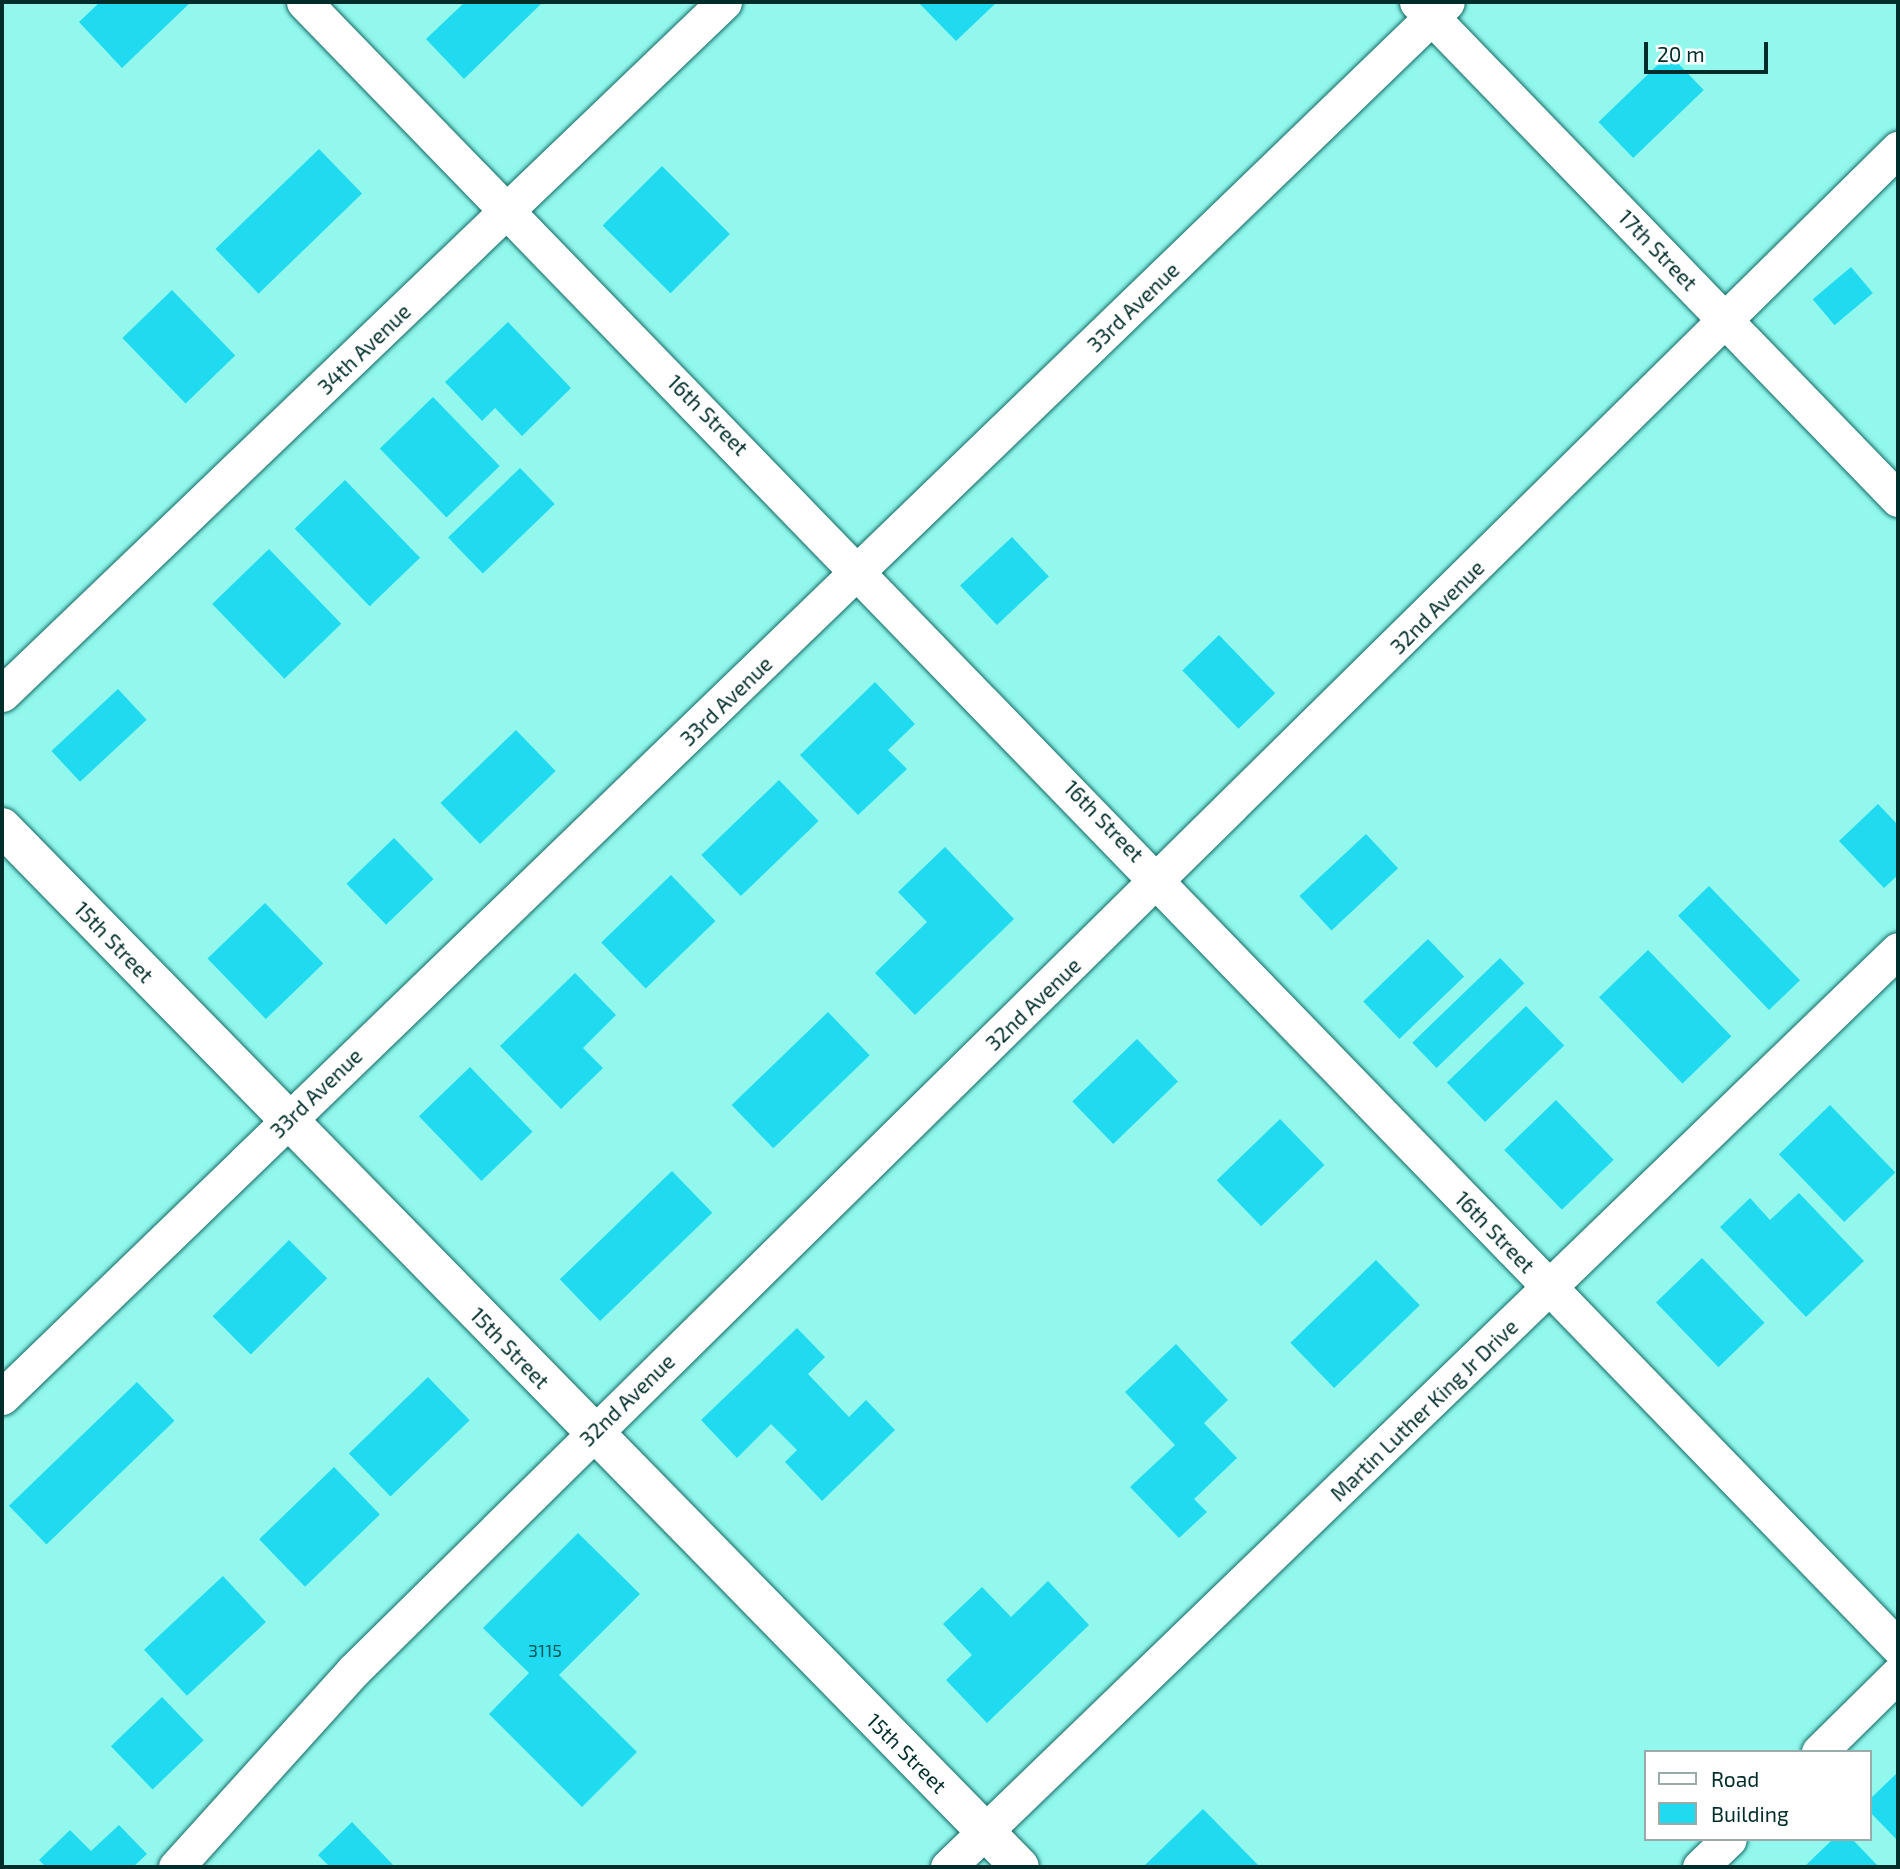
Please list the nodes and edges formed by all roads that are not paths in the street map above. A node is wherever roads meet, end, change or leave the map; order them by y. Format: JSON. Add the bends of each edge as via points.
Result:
{"nodes":[{"id":1,"x":304,"y":2,"type":"edge"},
{"id":2,"x":724,"y":2,"type":"edge"},
{"id":3,"x":1432,"y":7,"type":"edge"},
{"id":4,"x":1898,"y":149,"type":"edge"},
{"id":5,"x":508,"y":213,"type":"junction"},
{"id":6,"x":1728,"y":322,"type":"junction"},
{"id":7,"x":1898,"y":499,"type":"edge"},
{"id":8,"x":862,"y":570,"type":"junction"},
{"id":9,"x":2,"y":694,"type":"edge"},
{"id":10,"x":2,"y":827,"type":"edge"},
{"id":11,"x":1161,"y":879,"type":"junction"},
{"id":12,"x":1898,"y":950,"type":"edge"},
{"id":13,"x":287,"y":1121,"type":"junction"},
{"id":14,"x":1550,"y":1289,"type":"junction"},
{"id":15,"x":2,"y":1397,"type":"edge"},
{"id":16,"x":593,"y":1434,"type":"junction"},
{"id":17,"x":1898,"y":1647,"type":"edge"},
{"id":18,"x":1898,"y":1674,"type":"edge"},
{"id":19,"x":1821,"y":1750,"type":"edge"},
{"id":20,"x":984,"y":1831,"type":"junction"},
{"id":21,"x":1727,"y":1841,"type":"edge"},
{"id":22,"x":176,"y":1867,"type":"edge"},
{"id":23,"x":948,"y":1867,"type":"edge"},
{"id":24,"x":1020,"y":1867,"type":"edge"},
{"id":25,"x":1700,"y":1867,"type":"edge"}],
"edges":[{"from":1,"to":5,"type":"street","name":"16th Street"},
{"from":2,"to":5,"type":"street","name":"34th Avenue"},
{"from":3,"to":6,"type":"street","name":"17th Street"},
{"from":3,"to":8,"type":"street","name":"33rd Avenue"},
{"from":4,"to":6,"type":"street","name":"32nd Avenue"},
{"from":5,"to":8,"type":"street","name":"16th Street"},
{"from":5,"to":9,"type":"street","name":"34th Avenue"},
{"from":6,"to":7,"type":"street","name":"17th Street"},
{"from":6,"to":11,"type":"street","name":"32nd Avenue"},
{"from":8,"to":11,"type":"street","name":"16th Street"},
{"from":8,"to":13,"type":"street","name":"33rd Avenue"},
{"from":10,"to":13,"type":"street","name":"15th Street"},
{"from":11,"to":14,"type":"street","name":"16th Street"},
{"from":11,"to":16,"type":"street","name":"32nd Avenue"},
{"from":12,"to":14,"type":"street","name":"Martin Luther King Jr Drive"},
{"from":13,"to":15,"type":"street","name":"33rd Avenue"},
{"from":13,"to":16,"type":"street","name":"15th Street"},
{"from":14,"to":17,"type":"street","name":"16th Street"},
{"from":14,"to":20,"type":"street","name":"Martin Luther King Jr Drive"},
{"from":16,"to":20,"type":"street","name":"15th Street"},
{"from":16,"to":22,"type":"street","name":"32nd Avenue","via":[[352,1671]]},
{"from":18,"to":19,"type":"street"},
{"from":20,"to":23,"type":"street","name":"Martin Luther King Jr Drive"},
{"from":20,"to":24,"type":"street","name":"15th Street"},
{"from":21,"to":25,"type":"street"}]}
